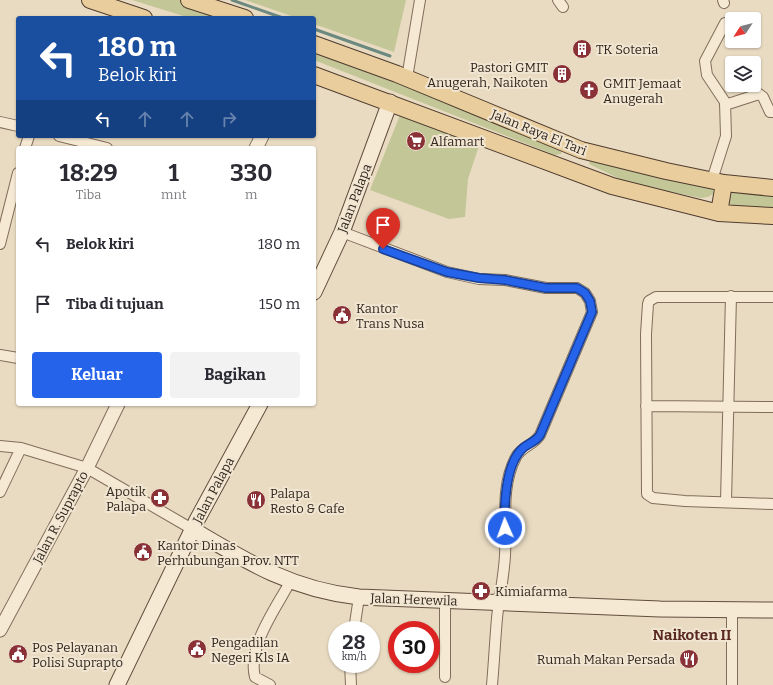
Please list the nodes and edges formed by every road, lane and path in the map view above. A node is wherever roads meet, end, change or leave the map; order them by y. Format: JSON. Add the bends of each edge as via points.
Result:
{"nodes":[{"id":1,"x":90,"y":0,"type":"edge"},
{"id":2,"x":189,"y":0,"type":"edge"},
{"id":3,"x":420,"y":0,"type":"edge"},
{"id":4,"x":138,"y":16,"type":"edge"},
{"id":5,"x":239,"y":16,"type":"edge"},
{"id":6,"x":724,"y":24,"type":"dead end"},
{"id":7,"x":316,"y":45,"type":"edge"},
{"id":8,"x":316,"y":76,"type":"edge"},
{"id":9,"x":407,"y":78,"type":"junction"},
{"id":10,"x":390,"y":102,"type":"junction"},
{"id":11,"x":726,"y":105,"type":"junction"},
{"id":12,"x":773,"y":112,"type":"edge"},
{"id":13,"x":0,"y":122,"type":"edge"},
{"id":14,"x":16,"y":126,"type":"edge"},
{"id":15,"x":67,"y":138,"type":"edge"},
{"id":16,"x":99,"y":146,"type":"edge"},
{"id":17,"x":581,"y":150,"type":"junction"},
{"id":18,"x":574,"y":172,"type":"junction"},
{"id":19,"x":718,"y":181,"type":"junction"},
{"id":20,"x":16,"y":182,"type":"edge"},
{"id":21,"x":773,"y":188,"type":"edge"},
{"id":22,"x":719,"y":213,"type":"junction"},
{"id":23,"x":773,"y":216,"type":"edge"},
{"id":24,"x":342,"y":232,"type":"junction"},
{"id":25,"x":0,"y":244,"type":"edge"},
{"id":26,"x":316,"y":288,"type":"edge"},
{"id":27,"x":731,"y":296,"type":"junction"},
{"id":28,"x":773,"y":297,"type":"edge"},
{"id":29,"x":0,"y":355,"type":"edge"},
{"id":30,"x":16,"y":358,"type":"edge"},
{"id":31,"x":117,"y":406,"type":"edge"},
{"id":32,"x":259,"y":406,"type":"edge"},
{"id":33,"x":646,"y":406,"type":"junction"},
{"id":34,"x":729,"y":406,"type":"junction"},
{"id":35,"x":773,"y":407,"type":"edge"},
{"id":36,"x":0,"y":446,"type":"edge"},
{"id":37,"x":21,"y":448,"type":"junction"},
{"id":38,"x":87,"y":468,"type":"junction"},
{"id":39,"x":0,"y":492,"type":"edge"},
{"id":40,"x":726,"y":501,"type":"junction"},
{"id":41,"x":773,"y":504,"type":"edge"},
{"id":42,"x":192,"y":529,"type":"junction"},
{"id":43,"x":293,"y":582,"type":"junction"},
{"id":44,"x":359,"y":597,"type":"junction"},
{"id":45,"x":445,"y":600,"type":"junction"},
{"id":46,"x":499,"y":602,"type":"junction"},
{"id":47,"x":732,"y":610,"type":"junction"},
{"id":48,"x":773,"y":610,"type":"edge"},
{"id":49,"x":355,"y":621,"type":"edge"},
{"id":50,"x":0,"y":630,"type":"edge"},
{"id":51,"x":350,"y":673,"type":"edge"},
{"id":52,"x":445,"y":677,"type":"dead end"},
{"id":53,"x":117,"y":685,"type":"edge"},
{"id":54,"x":270,"y":685,"type":"edge"},
{"id":55,"x":351,"y":685,"type":"edge"},
{"id":56,"x":492,"y":685,"type":"edge"},
{"id":57,"x":732,"y":685,"type":"edge"}],
"edges":[{"from":1,"to":4,"type":"main road"},
{"from":2,"to":5,"type":"main road"},
{"from":3,"to":9,"type":"street"},
{"from":6,"to":11,"type":"street","via":[[706,62],[707,75]]},
{"from":7,"to":9,"type":"main road","name":"Jalan Raya El Tari"},
{"from":8,"to":10,"type":"main road","name":"Jalan Raya El Tari"},
{"from":9,"to":17,"type":"main road","name":"Jalan Raya El Tari"},
{"from":10,"to":18,"type":"main road","name":"Jalan Raya El Tari"},
{"from":10,"to":24,"type":"main road","name":"Jalan Palapa"},
{"from":11,"to":12,"type":"street","via":[[759,94],[770,112]]},
{"from":11,"to":19,"type":"street","via":[[726,136]]},
{"from":13,"to":14,"type":"street"},
{"from":15,"to":16,"type":"street"},
{"from":17,"to":18,"type":"main road"},
{"from":17,"to":19,"type":"main road","name":"Jalan Raya El Tari"},
{"from":18,"to":22,"type":"main road","name":"Jalan Raya El Tari","via":[[650,197]]},
{"from":19,"to":21,"type":"main road","name":"Jalan Raya El Tari"},
{"from":19,"to":22,"type":"main road"},
{"from":20,"to":25,"type":"street"},
{"from":22,"to":23,"type":"main road","name":"Jalan Raya El Tari"},
{"from":24,"to":26,"type":"main road","name":"Jalan Palapa"},
{"from":24,"to":46,"type":"street","via":[[447,272],[546,288],[577,288],[585,293],[590,301],[592,312],[540,435],[535,442],[521,450],[513,464],[505,502],[506,540],[503,585]]},
{"from":27,"to":28,"type":"street"},
{"from":27,"to":33,"type":"street","via":[[663,296],[650,301],[647,308],[646,334]]},
{"from":27,"to":34,"type":"street"},
{"from":29,"to":30,"type":"street"},
{"from":31,"to":38,"type":"street","name":"Jalan R. Suprapto"},
{"from":32,"to":42,"type":"main road","name":"Jalan Palapa"},
{"from":33,"to":34,"type":"street"},
{"from":33,"to":40,"type":"street","via":[[647,494],[653,498]]},
{"from":34,"to":35,"type":"street"},
{"from":34,"to":40,"type":"street"},
{"from":36,"to":37,"type":"street","name":"Jalan Herewila"},
{"from":37,"to":38,"type":"street","name":"Jalan Herewila"},
{"from":37,"to":39,"type":"street"},
{"from":38,"to":42,"type":"street","name":"Jalan Herewila"},
{"from":38,"to":50,"type":"street","name":"Jalan R. Suprapto"},
{"from":40,"to":41,"type":"street"},
{"from":42,"to":43,"type":"main road","name":"Jalan Herewila","via":[[236,556]]},
{"from":42,"to":53,"type":"main road","name":"Jalan Palapa"},
{"from":43,"to":44,"type":"main road","name":"Jalan Herewila","via":[[334,594]]},
{"from":43,"to":54,"type":"street","via":[[256,645],[253,670],[255,677]]},
{"from":44,"to":45,"type":"main road","name":"Jalan Herewila"},
{"from":44,"to":49,"type":"street"},
{"from":45,"to":46,"type":"main road","name":"Jalan Herewila"},
{"from":45,"to":52,"type":"street"},
{"from":46,"to":47,"type":"main road","name":"Jalan Herewila"},
{"from":46,"to":56,"type":"street"},
{"from":47,"to":48,"type":"main road","name":"Jalan Herewila"},
{"from":47,"to":57,"type":"street"},
{"from":51,"to":55,"type":"street"}]}
